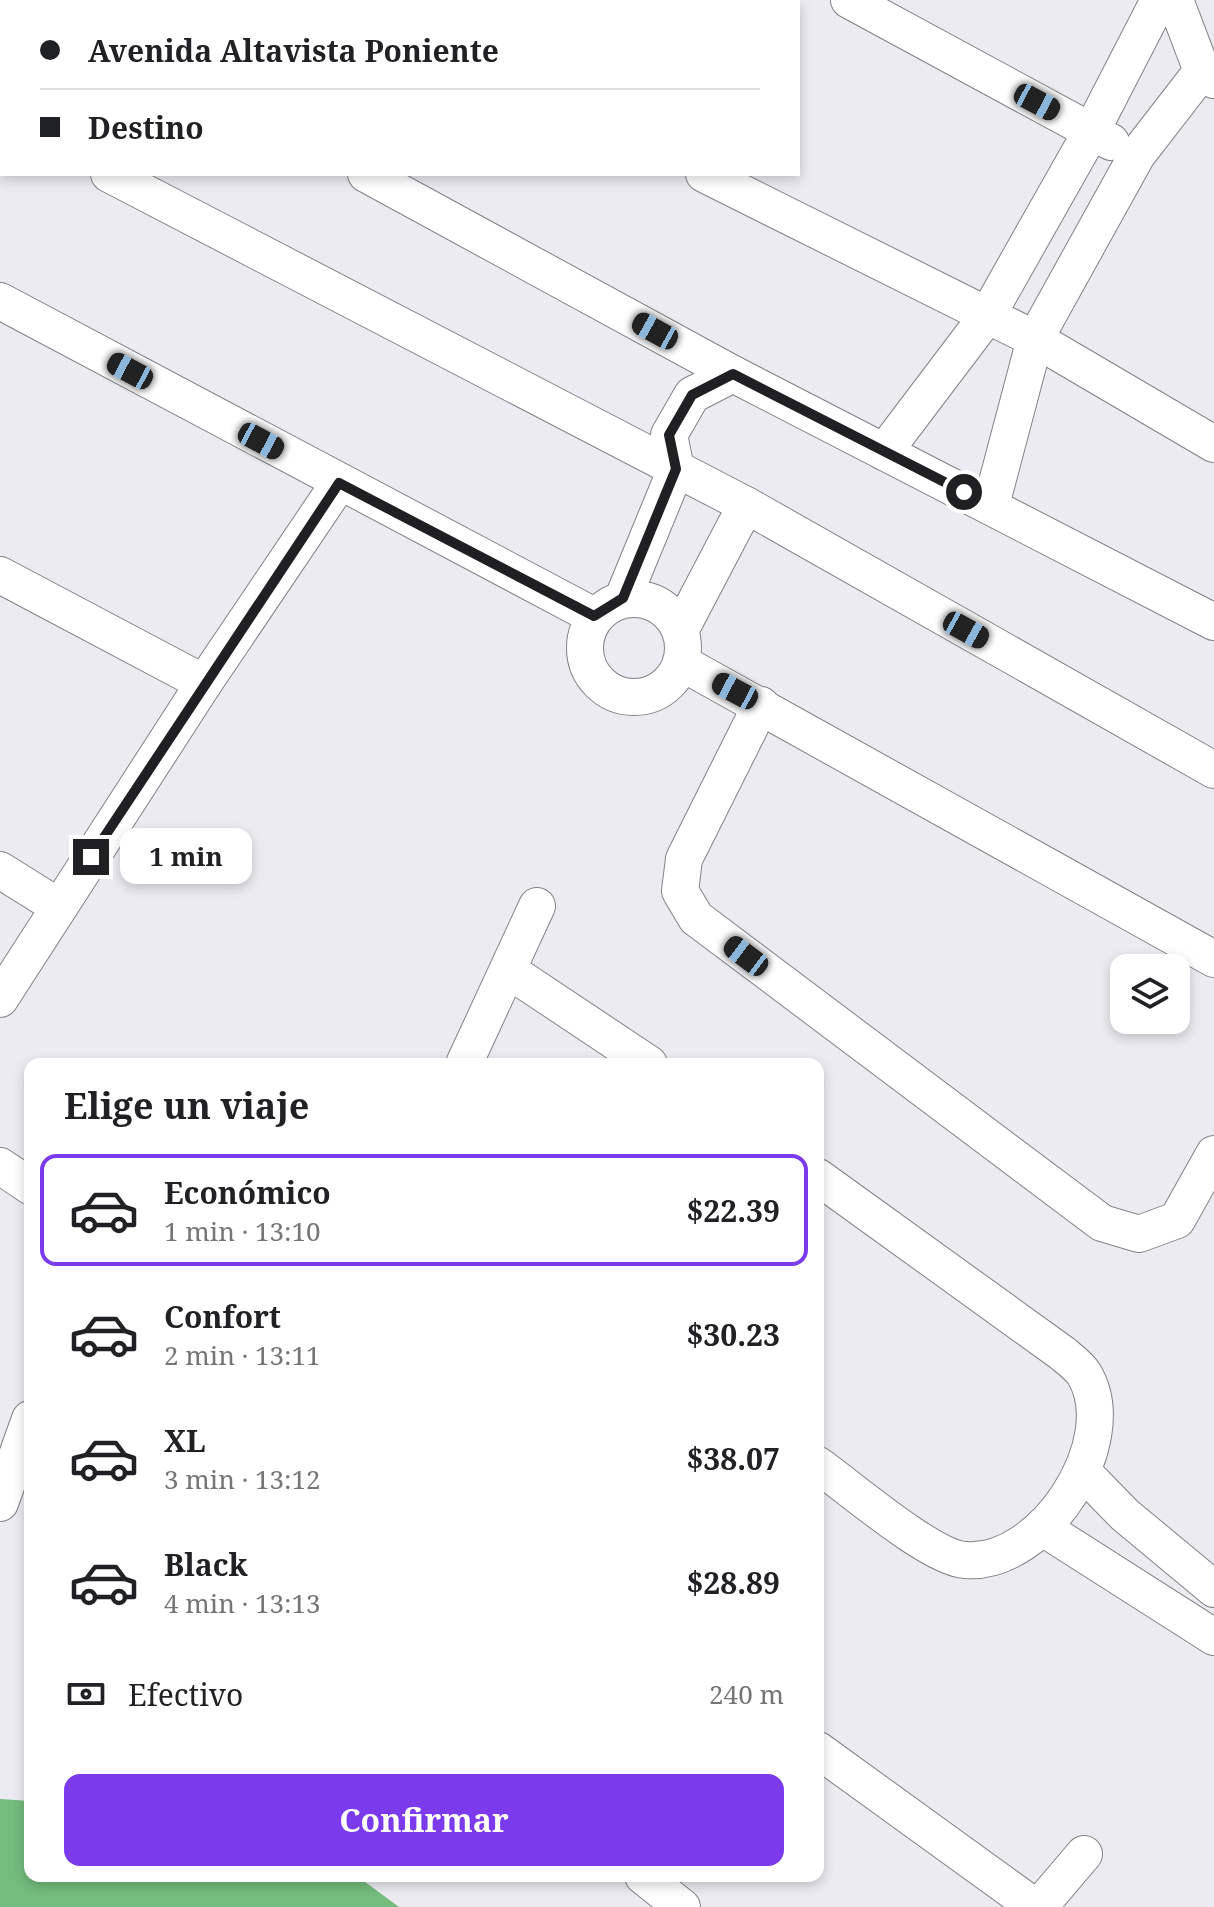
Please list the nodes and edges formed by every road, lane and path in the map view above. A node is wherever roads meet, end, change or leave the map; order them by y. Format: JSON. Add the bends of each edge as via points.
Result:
{"nodes":[{"id":1,"x":849,"y":0,"type":"edge"},
{"id":2,"x":1159,"y":0,"type":"edge"},
{"id":3,"x":1175,"y":0,"type":"edge"},
{"id":4,"x":1208,"y":75,"type":"edge"},
{"id":5,"x":1091,"y":132,"type":"junction"},
{"id":6,"x":1137,"y":155,"type":"junction"},
{"id":7,"x":113,"y":176,"type":"edge"},
{"id":8,"x":370,"y":176,"type":"edge"},
{"id":9,"x":708,"y":176,"type":"edge"},
{"id":10,"x":0,"y":301,"type":"edge"},
{"id":11,"x":987,"y":316,"type":"junction"},
{"id":12,"x":1035,"y":339,"type":"junction"},
{"id":13,"x":733,"y":374,"type":"junction"},
{"id":14,"x":1214,"y":444,"type":"edge"},
{"id":15,"x":884,"y":452,"type":"junction"},
{"id":16,"x":676,"y":469,"type":"junction"},
{"id":17,"x":339,"y":483,"type":"junction"},
{"id":18,"x":746,"y":505,"type":"junction"},
{"id":19,"x":991,"y":505,"type":"junction"},
{"id":20,"x":0,"y":575,"type":"edge"},
{"id":21,"x":609,"y":607,"type":"junction"},
{"id":22,"x":1214,"y":622,"type":"edge"},
{"id":23,"x":682,"y":646,"type":"junction"},
{"id":24,"x":204,"y":683,"type":"junction"},
{"id":25,"x":761,"y":705,"type":"junction"},
{"id":26,"x":1214,"y":770,"type":"edge"},
{"id":27,"x":0,"y":870,"type":"edge"},
{"id":28,"x":537,"y":906,"type":"dead end"},
{"id":29,"x":59,"y":907,"type":"junction"},
{"id":30,"x":1214,"y":959,"type":"edge"},
{"id":31,"x":508,"y":970,"type":"junction"},
{"id":32,"x":0,"y":999,"type":"edge"},
{"id":33,"x":467,"y":1058,"type":"edge"},
{"id":34,"x":640,"y":1058,"type":"edge"},
{"id":35,"x":1214,"y":1154,"type":"edge"},
{"id":36,"x":0,"y":1166,"type":"edge"},
{"id":37,"x":24,"y":1182,"type":"edge"},
{"id":38,"x":824,"y":1182,"type":"edge"},
{"id":39,"x":24,"y":1436,"type":"edge"},
{"id":40,"x":824,"y":1469,"type":"edge"},
{"id":41,"x":1083,"y":1472,"type":"junction"},
{"id":42,"x":0,"y":1503,"type":"edge"},
{"id":43,"x":1043,"y":1528,"type":"junction"},
{"id":44,"x":1170,"y":1555,"type":"junction"},
{"id":45,"x":1214,"y":1589,"type":"edge"},
{"id":46,"x":1143,"y":1590,"type":"junction"},
{"id":47,"x":1209,"y":1624,"type":"edge"},
{"id":48,"x":824,"y":1754,"type":"edge"},
{"id":49,"x":1084,"y":1854,"type":"dead end"},
{"id":50,"x":651,"y":1882,"type":"edge"},
{"id":51,"x":682,"y":1907,"type":"edge"},
{"id":52,"x":1037,"y":1907,"type":"edge"}],
"edges":[{"from":1,"to":5,"type":"street"},
{"from":2,"to":5,"type":"street"},
{"from":3,"to":4,"type":"street"},
{"from":4,"to":6,"type":"street"},
{"from":5,"to":6,"type":"street"},
{"from":5,"to":11,"type":"street"},
{"from":6,"to":12,"type":"street"},
{"from":7,"to":16,"type":"street"},
{"from":8,"to":13,"type":"street"},
{"from":9,"to":11,"type":"street"},
{"from":10,"to":17,"type":"street"},
{"from":11,"to":12,"type":"street"},
{"from":11,"to":15,"type":"street"},
{"from":12,"to":14,"type":"street"},
{"from":12,"to":19,"type":"street"},
{"from":13,"to":15,"type":"street"},
{"from":13,"to":16,"type":"street","via":[[692,395],[669,435]]},
{"from":15,"to":19,"type":"street"},
{"from":16,"to":18,"type":"street"},
{"from":16,"to":21,"type":"street"},
{"from":17,"to":21,"type":"street"},
{"from":17,"to":24,"type":"street"},
{"from":18,"to":23,"type":"street"},
{"from":18,"to":26,"type":"street"},
{"from":19,"to":22,"type":"street"},
{"from":20,"to":24,"type":"street"},
{"from":21,"to":23,"type":"street","via":[[658,603]]},
{"from":21,"to":23,"type":"street","via":[[584,639],[587,664],[600,684],[623,696],[647,696],[669,684]]},
{"from":23,"to":25,"type":"street"},
{"from":24,"to":29,"type":"street"},
{"from":25,"to":30,"type":"street"},
{"from":25,"to":35,"type":"street","via":[[684,859],[680,891],[696,918],[1102,1223],[1139,1234],[1177,1220]]},
{"from":27,"to":29,"type":"street"},
{"from":28,"to":31,"type":"street"},
{"from":29,"to":32,"type":"street"},
{"from":31,"to":33,"type":"street"},
{"from":31,"to":34,"type":"street"},
{"from":36,"to":37,"type":"street"},
{"from":38,"to":41,"type":"street","via":[[1084,1374],[1094,1404]]},
{"from":39,"to":42,"type":"street"},
{"from":40,"to":43,"type":"street","via":[[934,1549],[964,1561],[997,1556]]},
{"from":41,"to":43,"type":"street"},
{"from":41,"to":44,"type":"street"},
{"from":43,"to":46,"type":"street"},
{"from":44,"to":45,"type":"street"},
{"from":44,"to":46,"type":"street"},
{"from":46,"to":47,"type":"street"},
{"from":48,"to":52,"type":"street"},
{"from":49,"to":52,"type":"street"},
{"from":50,"to":51,"type":"street"}]}
